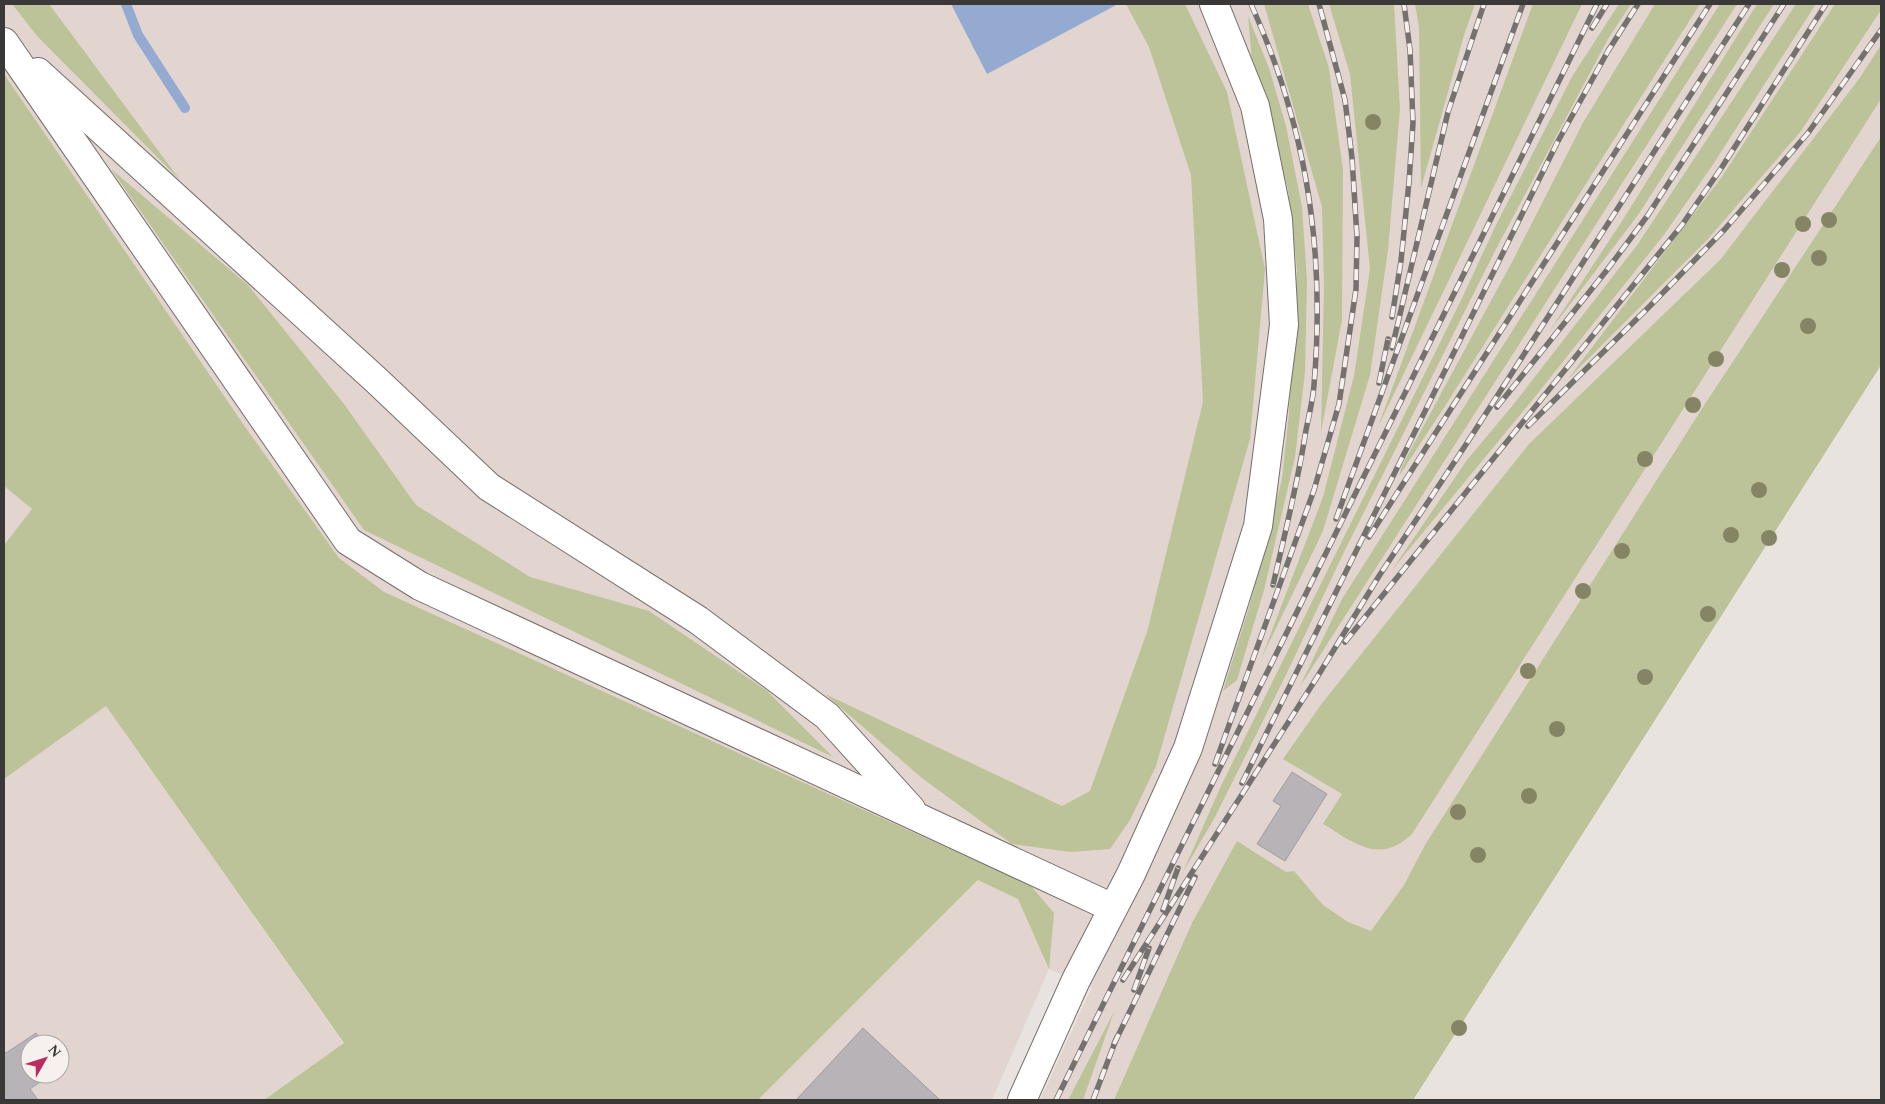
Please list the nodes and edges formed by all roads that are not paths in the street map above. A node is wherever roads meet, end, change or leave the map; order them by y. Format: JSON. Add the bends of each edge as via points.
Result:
{"nodes":[{"id":1,"x":1214,"y":4,"type":"edge"},
{"id":2,"x":4,"y":41,"type":"edge"},
{"id":3,"x":919,"y":818,"type":"junction"},
{"id":4,"x":1113,"y":908,"type":"junction"},
{"id":5,"x":1022,"y":1100,"type":"edge"}],
"edges":[{"from":1,"to":4,"type":"lane","via":[[1255,106],[1278,219],[1284,325],[1258,526],[1188,748]]},
{"from":2,"to":3,"type":"lane","via":[[489,487],[698,620],[826,716]]},
{"from":2,"to":3,"type":"lane","via":[[348,541],[420,586]]},
{"from":3,"to":4,"type":"lane"},
{"from":4,"to":5,"type":"lane","via":[[1076,980]]}]}
